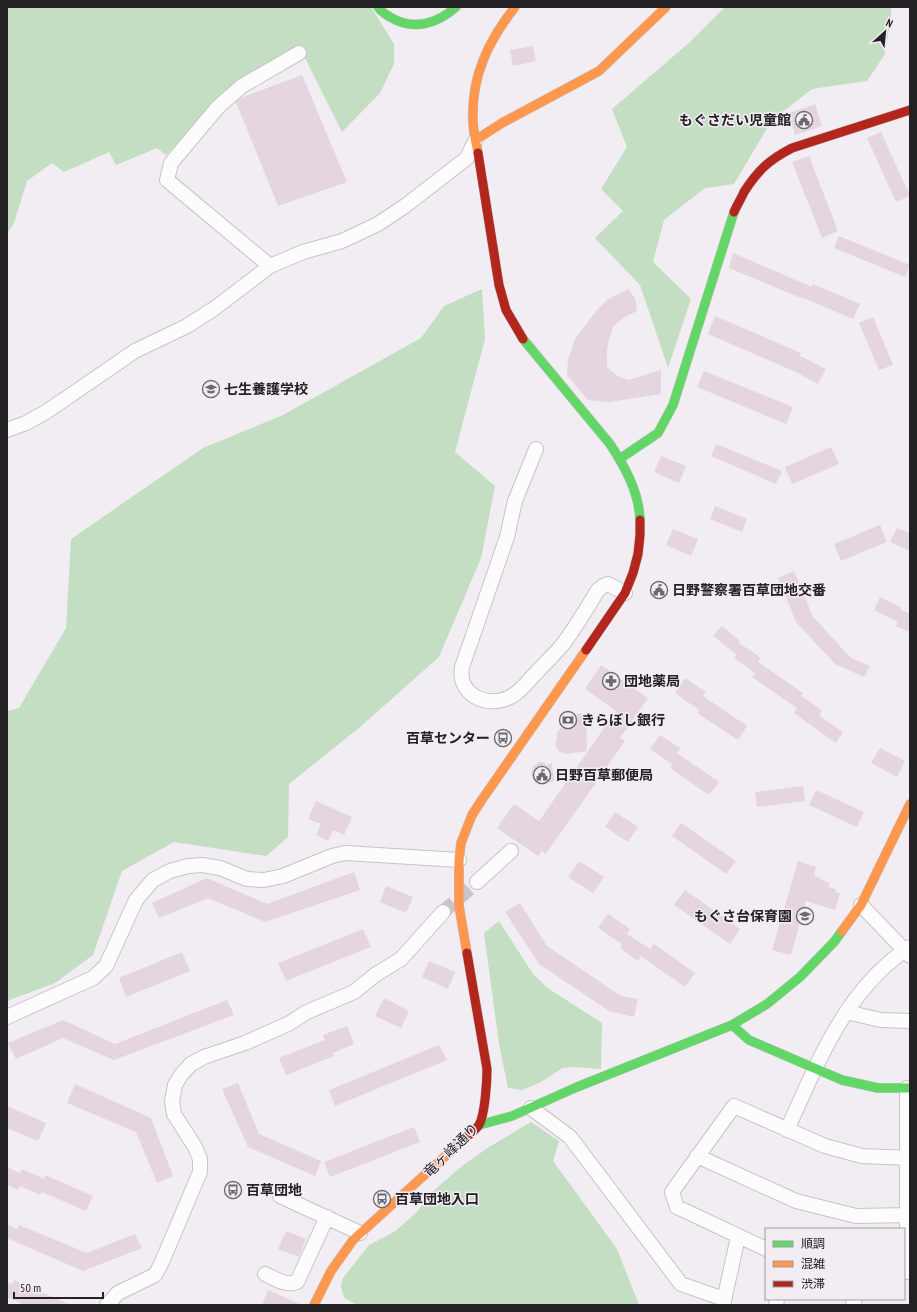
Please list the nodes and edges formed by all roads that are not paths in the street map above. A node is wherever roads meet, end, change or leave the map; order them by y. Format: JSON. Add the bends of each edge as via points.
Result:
{"nodes":[{"id":1,"x":378,"y":7,"type":"edge"},
{"id":2,"x":456,"y":7,"type":"edge"},
{"id":3,"x":514,"y":7,"type":"edge"},
{"id":4,"x":666,"y":7,"type":"edge"},
{"id":5,"x":299,"y":53,"type":"dead end"},
{"id":6,"x":910,"y":110,"type":"edge"},
{"id":7,"x":477,"y":139,"type":"junction"},
{"id":8,"x":270,"y":266,"type":"junction"},
{"id":9,"x":7,"y":430,"type":"edge"},
{"id":10,"x":536,"y":449,"type":"dead end"},
{"id":11,"x":621,"y":458,"type":"junction"},
{"id":12,"x":625,"y":593,"type":"junction"},
{"id":13,"x":910,"y":804,"type":"edge"},
{"id":14,"x":511,"y":851,"type":"dead end"},
{"id":15,"x":459,"y":860,"type":"junction"},
{"id":16,"x":477,"y":882,"type":"tunnel mouth"},
{"id":17,"x":861,"y":905,"type":"junction"},
{"id":18,"x":443,"y":912,"type":"tunnel mouth"},
{"id":19,"x":908,"y":951,"type":"edge"},
{"id":20,"x":846,"y":1012,"type":"junction"},
{"id":21,"x":7,"y":1017,"type":"edge"},
{"id":22,"x":910,"y":1021,"type":"edge"},
{"id":23,"x":732,"y":1025,"type":"junction"},
{"id":24,"x":815,"y":1069,"type":"junction"},
{"id":25,"x":908,"y":1088,"type":"edge"},
{"id":26,"x":531,"y":1108,"type":"junction"},
{"id":27,"x":479,"y":1125,"type":"junction"},
{"id":28,"x":788,"y":1130,"type":"junction"},
{"id":29,"x":697,"y":1156,"type":"junction"},
{"id":30,"x":908,"y":1158,"type":"edge"},
{"id":31,"x":280,"y":1196,"type":"dead end"},
{"id":32,"x":909,"y":1216,"type":"edge"},
{"id":33,"x":327,"y":1217,"type":"junction"},
{"id":34,"x":360,"y":1233,"type":"junction"},
{"id":35,"x":738,"y":1237,"type":"junction"},
{"id":36,"x":765,"y":1249,"type":"edge"},
{"id":37,"x":907,"y":1272,"type":"edge"},
{"id":38,"x":266,"y":1274,"type":"dead end"},
{"id":39,"x":724,"y":1302,"type":"edge"},
{"id":40,"x":107,"y":1305,"type":"edge"},
{"id":41,"x":314,"y":1305,"type":"edge"}],
"edges":[{"from":1,"to":2,"type":"street","via":[[394,21],[416,26],[435,22]]},
{"from":3,"to":7,"type":"street","name":"竜ヶ峰通り","via":[[493,36],[478,71],[472,106]]},
{"from":4,"to":7,"type":"street","via":[[600,70]]},
{"from":5,"to":8,"type":"street","via":[[242,86],[218,107],[171,163],[167,180]]},
{"from":6,"to":11,"type":"street","via":[[792,148],[769,162],[750,181],[736,207],[668,417],[658,433]]},
{"from":7,"to":8,"type":"street","via":[[467,158],[378,224],[342,241],[302,252]]},
{"from":7,"to":11,"type":"street","name":"竜ヶ峰通り","via":[[499,285],[506,310],[526,344]]},
{"from":8,"to":9,"type":"street","via":[[187,326],[135,351],[46,412]]},
{"from":10,"to":12,"type":"street","via":[[515,501],[507,537],[462,667],[460,676],[467,689],[482,700],[491,702],[502,701],[512,696],[562,644],[598,590],[608,584]]},
{"from":11,"to":12,"type":"street","name":"竜ヶ峰通り","via":[[640,510],[641,530],[637,565]]},
{"from":12,"to":15,"type":"street","name":"竜ヶ峰通り","via":[[481,801],[461,843]]},
{"from":13,"to":17,"type":"street"},
{"from":14,"to":16,"type":"street"},
{"from":15,"to":21,"type":"street","via":[[345,853],[283,876],[264,880],[247,879],[220,868],[202,865],[170,871],[153,880],[136,900],[106,966],[93,978]]},
{"from":15,"to":27,"type":"street","name":"竜ヶ峰通り","via":[[459,906],[487,1069],[485,1106]]},
{"from":17,"to":19,"type":"street"},
{"from":17,"to":23,"type":"street","via":[[834,942],[800,977],[767,1004]]},
{"from":18,"to":40,"type":"street","via":[[401,959],[354,992],[308,1012],[288,1024],[204,1057],[191,1064],[181,1075],[175,1085],[172,1101],[174,1114],[195,1147],[200,1159],[200,1172],[155,1275],[118,1293]]},
{"from":19,"to":20,"type":"street","via":[[874,977]]},
{"from":20,"to":22,"type":"street","via":[[881,1020]]},
{"from":20,"to":24,"type":"street"},
{"from":23,"to":24,"type":"street","via":[[749,1040]]},
{"from":23,"to":26,"type":"street"},
{"from":24,"to":25,"type":"street","via":[[842,1080],[878,1088]]},
{"from":24,"to":28,"type":"street"},
{"from":25,"to":30,"type":"street"},
{"from":26,"to":27,"type":"street"},
{"from":26,"to":39,"type":"street","via":[[570,1137],[681,1284]]},
{"from":27,"to":34,"type":"street","name":"竜ヶ峰通り"},
{"from":28,"to":29,"type":"street","via":[[734,1106]]},
{"from":28,"to":30,"type":"street","via":[[825,1146],[862,1156]]},
{"from":29,"to":32,"type":"street","via":[[796,1201],[856,1216]]},
{"from":29,"to":35,"type":"street","via":[[672,1192],[677,1207]]},
{"from":30,"to":32,"type":"street"},
{"from":31,"to":33,"type":"street"},
{"from":32,"to":37,"type":"street"},
{"from":33,"to":34,"type":"street"},
{"from":33,"to":38,"type":"street","via":[[297,1282],[285,1283]]},
{"from":34,"to":41,"type":"street","name":"竜ヶ峰通り","via":[[338,1258]]},
{"from":35,"to":36,"type":"street"},
{"from":35,"to":39,"type":"street"}]}
